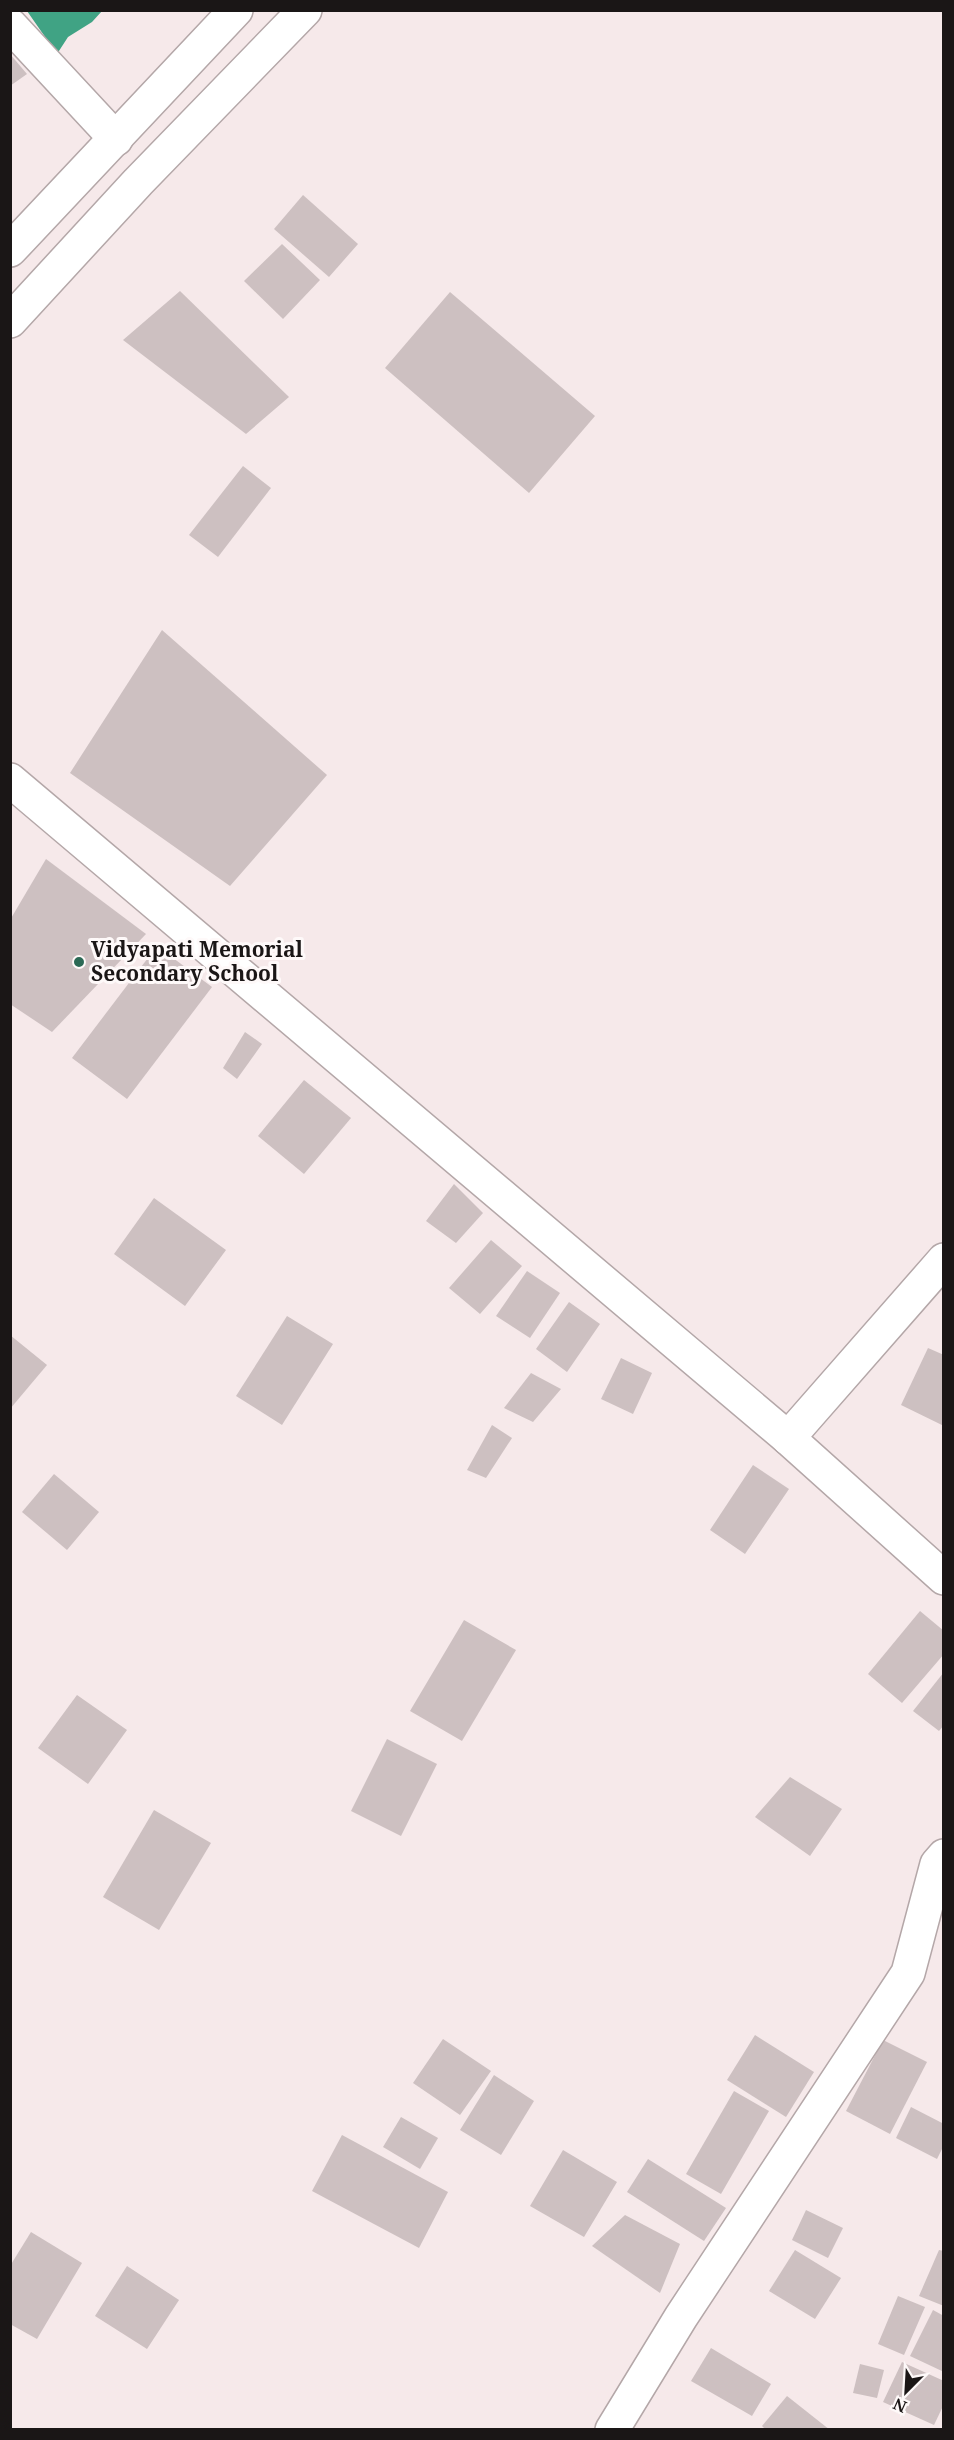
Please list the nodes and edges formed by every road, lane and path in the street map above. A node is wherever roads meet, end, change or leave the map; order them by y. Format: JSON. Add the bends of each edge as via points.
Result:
{"nodes":[{"id":1,"x":237,"y":10,"type":"edge"},
{"id":2,"x":305,"y":10,"type":"edge"},
{"id":3,"x":10,"y":25,"type":"edge"},
{"id":4,"x":117,"y":140,"type":"junction"},
{"id":5,"x":10,"y":250,"type":"edge"},
{"id":6,"x":10,"y":321,"type":"edge"},
{"id":7,"x":10,"y":780,"type":"edge"},
{"id":8,"x":944,"y":1260,"type":"edge"},
{"id":9,"x":788,"y":1438,"type":"junction"},
{"id":10,"x":944,"y":1578,"type":"edge"},
{"id":11,"x":944,"y":1856,"type":"edge"},
{"id":12,"x":612,"y":2430,"type":"edge"}],
"edges":[{"from":1,"to":4,"type":"main road"},
{"from":2,"to":6,"type":"main road"},
{"from":3,"to":4,"type":"main road"},
{"from":4,"to":5,"type":"main road"},
{"from":7,"to":9,"type":"main road"},
{"from":8,"to":9,"type":"main road"},
{"from":9,"to":10,"type":"main road"},
{"from":11,"to":12,"type":"main road","via":[[937,1864],[908,1973],[681,2317]]}]}
